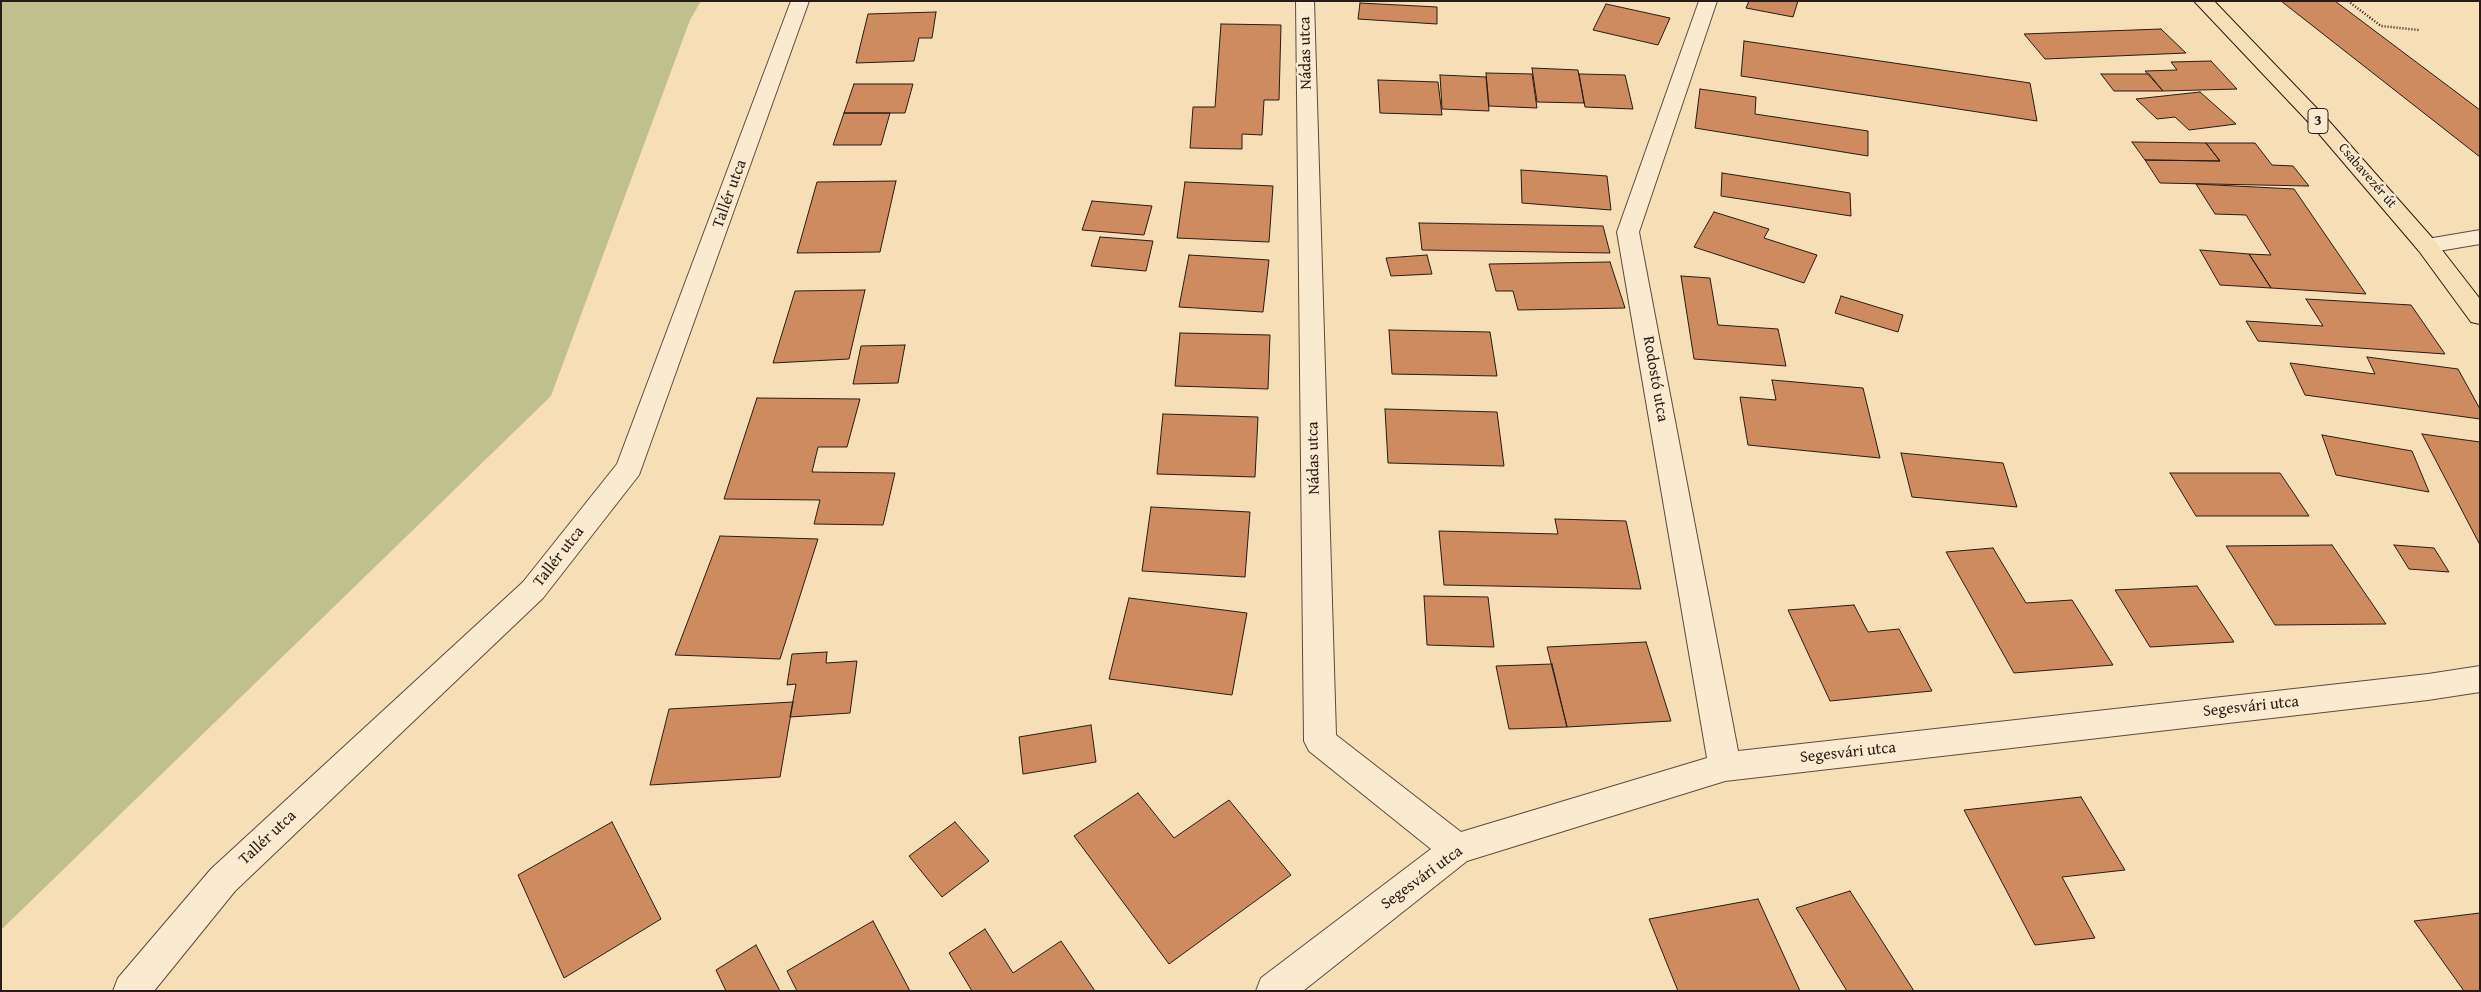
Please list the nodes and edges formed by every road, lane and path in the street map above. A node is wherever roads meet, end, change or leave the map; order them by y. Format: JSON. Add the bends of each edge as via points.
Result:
{"nodes":[{"id":1,"x":800,"y":1,"type":"edge"},
{"id":2,"x":1305,"y":1,"type":"edge"},
{"id":3,"x":1708,"y":1,"type":"edge"},
{"id":4,"x":2203,"y":1,"type":"edge"},
{"id":5,"x":2348,"y":1,"type":"edge"},
{"id":6,"x":2419,"y":30,"type":"dead end"},
{"id":7,"x":2480,"y":237,"type":"edge"},
{"id":8,"x":2428,"y":246,"type":"junction"},
{"id":9,"x":2480,"y":316,"type":"edge"},
{"id":10,"x":2480,"y":679,"type":"edge"},
{"id":11,"x":1725,"y":767,"type":"junction"},
{"id":12,"x":1456,"y":849,"type":"junction"},
{"id":13,"x":131,"y":991,"type":"edge"},
{"id":14,"x":1274,"y":991,"type":"edge"}],
"edges":[{"from":1,"to":13,"type":"street","name":"Tallér utca","via":[[629,468],[533,590],[224,880]]},
{"from":2,"to":12,"type":"street","name":"Nádas utca","via":[[1320,741]]},
{"from":3,"to":11,"type":"street","name":"Rodostó utca","via":[[1628,232]]},
{"from":4,"to":8,"type":"main road","name":"Csabavezér út","number":"3","via":[[2321,124]]},
{"from":5,"to":6,"type":"path","via":[[2381,26]]},
{"from":7,"to":8,"type":"street"},
{"from":8,"to":9,"type":"main road","name":"Csabavezér út","number":"3"},
{"from":10,"to":11,"type":"street","name":"Segesvári utca"},
{"from":11,"to":12,"type":"street","name":"Segesvári utca"},
{"from":12,"to":14,"type":"street","name":"Segesvári utca"}]}
